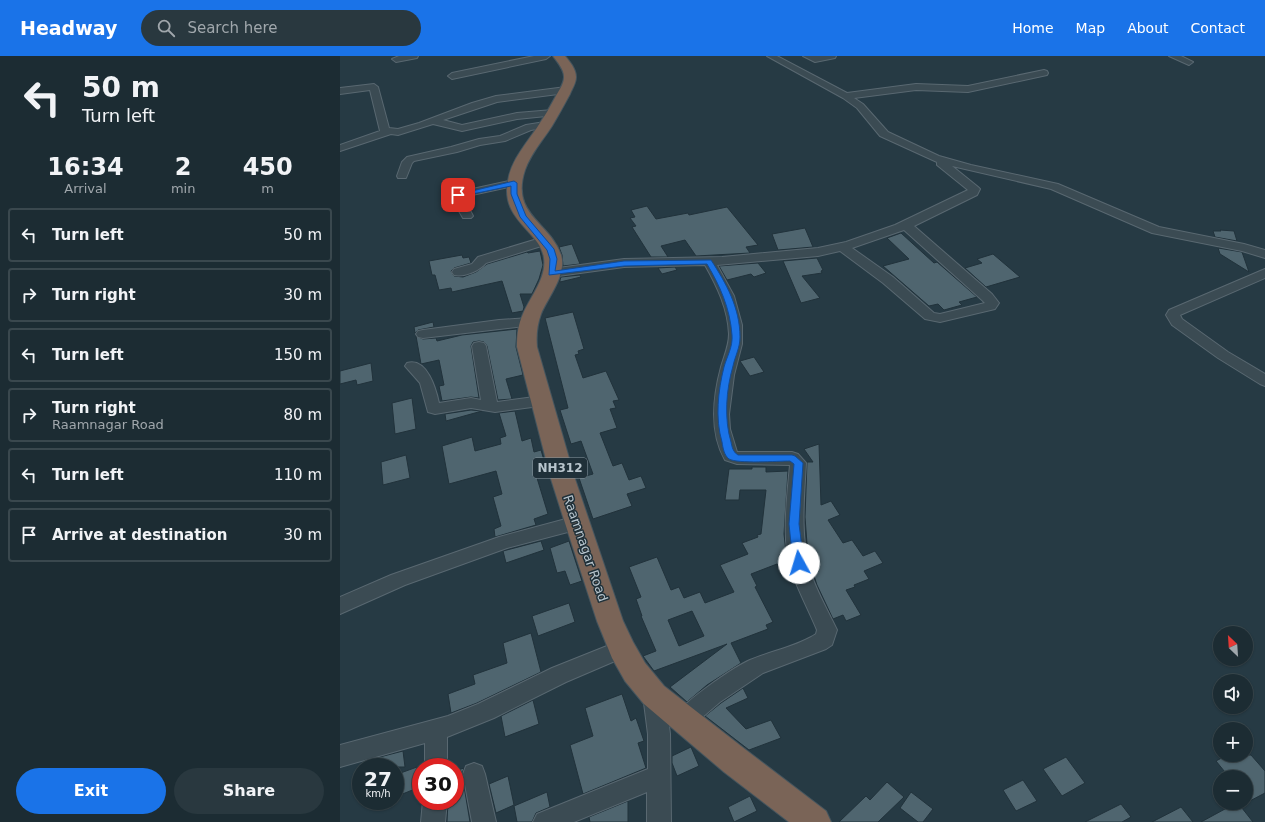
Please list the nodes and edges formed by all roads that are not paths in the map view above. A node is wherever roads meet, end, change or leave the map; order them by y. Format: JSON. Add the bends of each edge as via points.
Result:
{"nodes":[{"id":1,"x":414,"y":56,"type":"edge"},
{"id":2,"x":546,"y":56,"type":"edge"},
{"id":3,"x":559,"y":56,"type":"edge"},
{"id":4,"x":807,"y":56,"type":"edge"},
{"id":5,"x":832,"y":56,"type":"edge"},
{"id":6,"x":1174,"y":56,"type":"edge"},
{"id":7,"x":773,"y":57,"type":"edge"},
{"id":8,"x":788,"y":57,"type":"edge"},
{"id":9,"x":396,"y":59,"type":"dead end"},
{"id":10,"x":1189,"y":62,"type":"dead end"},
{"id":11,"x":1044,"y":73,"type":"dead end"},
{"id":12,"x":452,"y":76,"type":"dead end"},
{"id":13,"x":566,"y":90,"type":"junction"},
{"id":14,"x":340,"y":91,"type":"edge"},
{"id":15,"x":846,"y":96,"type":"junction"},
{"id":16,"x":549,"y":119,"type":"junction"},
{"id":17,"x":433,"y":121,"type":"junction"},
{"id":18,"x":388,"y":132,"type":"junction"},
{"id":19,"x":340,"y":148,"type":"edge"},
{"id":20,"x":935,"y":158,"type":"junction"},
{"id":21,"x":402,"y":176,"type":"dead end"},
{"id":22,"x":514,"y":183,"type":"junction"},
{"id":23,"x":467,"y":216,"type":"dead end"},
{"id":24,"x":906,"y":225,"type":"junction"},
{"id":25,"x":544,"y":240,"type":"junction"},
{"id":26,"x":843,"y":247,"type":"junction"},
{"id":27,"x":1265,"y":254,"type":"edge"},
{"id":28,"x":709,"y":262,"type":"junction"},
{"id":29,"x":458,"y":272,"type":"dead end"},
{"id":30,"x":551,"y":273,"type":"junction"},
{"id":31,"x":1265,"y":273,"type":"edge"},
{"id":32,"x":529,"y":322,"type":"junction"},
{"id":33,"x":423,"y":334,"type":"dead end"},
{"id":34,"x":479,"y":346,"type":"dead end"},
{"id":35,"x":412,"y":366,"type":"dead end"},
{"id":36,"x":1265,"y":381,"type":"edge"},
{"id":37,"x":542,"y":401,"type":"junction"},
{"id":38,"x":490,"y":406,"type":"junction"},
{"id":39,"x":577,"y":523,"type":"junction"},
{"id":40,"x":340,"y":606,"type":"edge"},
{"id":41,"x":622,"y":649,"type":"junction"},
{"id":42,"x":654,"y":695,"type":"junction"},
{"id":43,"x":684,"y":719,"type":"junction"},
{"id":44,"x":436,"y":730,"type":"junction"},
{"id":45,"x":340,"y":756,"type":"edge"},
{"id":46,"x":436,"y":758,"type":"edge"},
{"id":47,"x":474,"y":774,"type":"dead end"},
{"id":48,"x":659,"y":776,"type":"junction"},
{"id":49,"x":434,"y":810,"type":"edge"},
{"id":50,"x":433,"y":822,"type":"edge"},
{"id":51,"x":484,"y":822,"type":"edge"},
{"id":52,"x":545,"y":822,"type":"edge"},
{"id":53,"x":660,"y":822,"type":"edge"},
{"id":54,"x":815,"y":822,"type":"edge"}],
"edges":[{"from":1,"to":9,"type":"street"},
{"from":2,"to":12,"type":"street"},
{"from":3,"to":13,"type":"highway","name":"Raamnagar Road","number":"NH312","via":[[570,74]]},
{"from":4,"to":5,"type":"street","via":[[815,59]]},
{"from":6,"to":10,"type":"street"},
{"from":7,"to":8,"type":"street"},
{"from":7,"to":15,"type":"street"},
{"from":11,"to":15,"type":"street","via":[[968,89],[916,87]]},
{"from":13,"to":16,"type":"highway","name":"Raamnagar Road","number":"NH312"},
{"from":13,"to":17,"type":"street","via":[[496,100]]},
{"from":14,"to":18,"type":"street","via":[[374,87],[385,131]]},
{"from":15,"to":20,"type":"street","via":[[860,106],[884,134]]},
{"from":16,"to":17,"type":"street","via":[[517,116],[462,128]]},
{"from":16,"to":21,"type":"street","via":[[501,139],[411,159],[407,162]]},
{"from":16,"to":22,"type":"highway","name":"Raamnagar Road","number":"NH312","via":[[522,160]]},
{"from":17,"to":18,"type":"street","via":[[409,129]]},
{"from":18,"to":19,"type":"street"},
{"from":20,"to":24,"type":"street","via":[[974,189],[973,193]]},
{"from":20,"to":27,"type":"street","via":[[1054,186],[1156,230]]},
{"from":22,"to":23,"type":"street","via":[[458,195]]},
{"from":22,"to":25,"type":"highway","name":"Raamnagar Road","number":"NH312","via":[[514,194],[523,217]]},
{"from":24,"to":26,"type":"street"},
{"from":24,"to":26,"type":"street","via":[[987,297],[992,303],[990,306],[940,318],[930,316],[888,280]]},
{"from":25,"to":29,"type":"street","via":[[482,260],[476,267]]},
{"from":25,"to":30,"type":"highway","name":"Raamnagar Road","number":"NH312","via":[[554,259]]},
{"from":26,"to":28,"type":"street","via":[[797,255]]},
{"from":28,"to":30,"type":"street","via":[[624,263]]},
{"from":28,"to":43,"type":"street","via":[[728,296],[736,336],[723,399],[722,429],[729,452],[736,458],[792,458],[798,463],[794,524],[799,563],[827,630],[825,639],[756,667],[713,695]]},
{"from":30,"to":32,"type":"highway","name":"Raamnagar Road","number":"NH312"},
{"from":31,"to":36,"type":"street","via":[[1173,315],[1177,322]]},
{"from":32,"to":33,"type":"street"},
{"from":32,"to":37,"type":"highway","name":"Raamnagar Road","number":"NH312","via":[[527,347]]},
{"from":34,"to":38,"type":"street"},
{"from":35,"to":38,"type":"street","via":[[427,383],[434,408],[474,402]]},
{"from":37,"to":38,"type":"street"},
{"from":37,"to":39,"type":"highway","name":"Raamnagar Road","number":"NH312"},
{"from":39,"to":40,"type":"street","via":[[505,542],[398,580]]},
{"from":39,"to":41,"type":"highway","name":"Raamnagar Road","number":"NH312"},
{"from":41,"to":42,"type":"highway","name":"Raamnagar Road","number":"NH312","via":[[635,672]]},
{"from":41,"to":44,"type":"street","via":[[559,675],[486,711]]},
{"from":42,"to":43,"type":"highway","name":"Raamnagar Road","number":"NH312"},
{"from":42,"to":48,"type":"street","via":[[659,734]]},
{"from":43,"to":54,"type":"highway","name":"Raamnagar Road","number":"NH312"},
{"from":44,"to":45,"type":"street"},
{"from":44,"to":46,"type":"street"},
{"from":47,"to":51,"type":"street"},
{"from":48,"to":52,"type":"street"},
{"from":48,"to":53,"type":"street"},
{"from":49,"to":50,"type":"street"}]}
